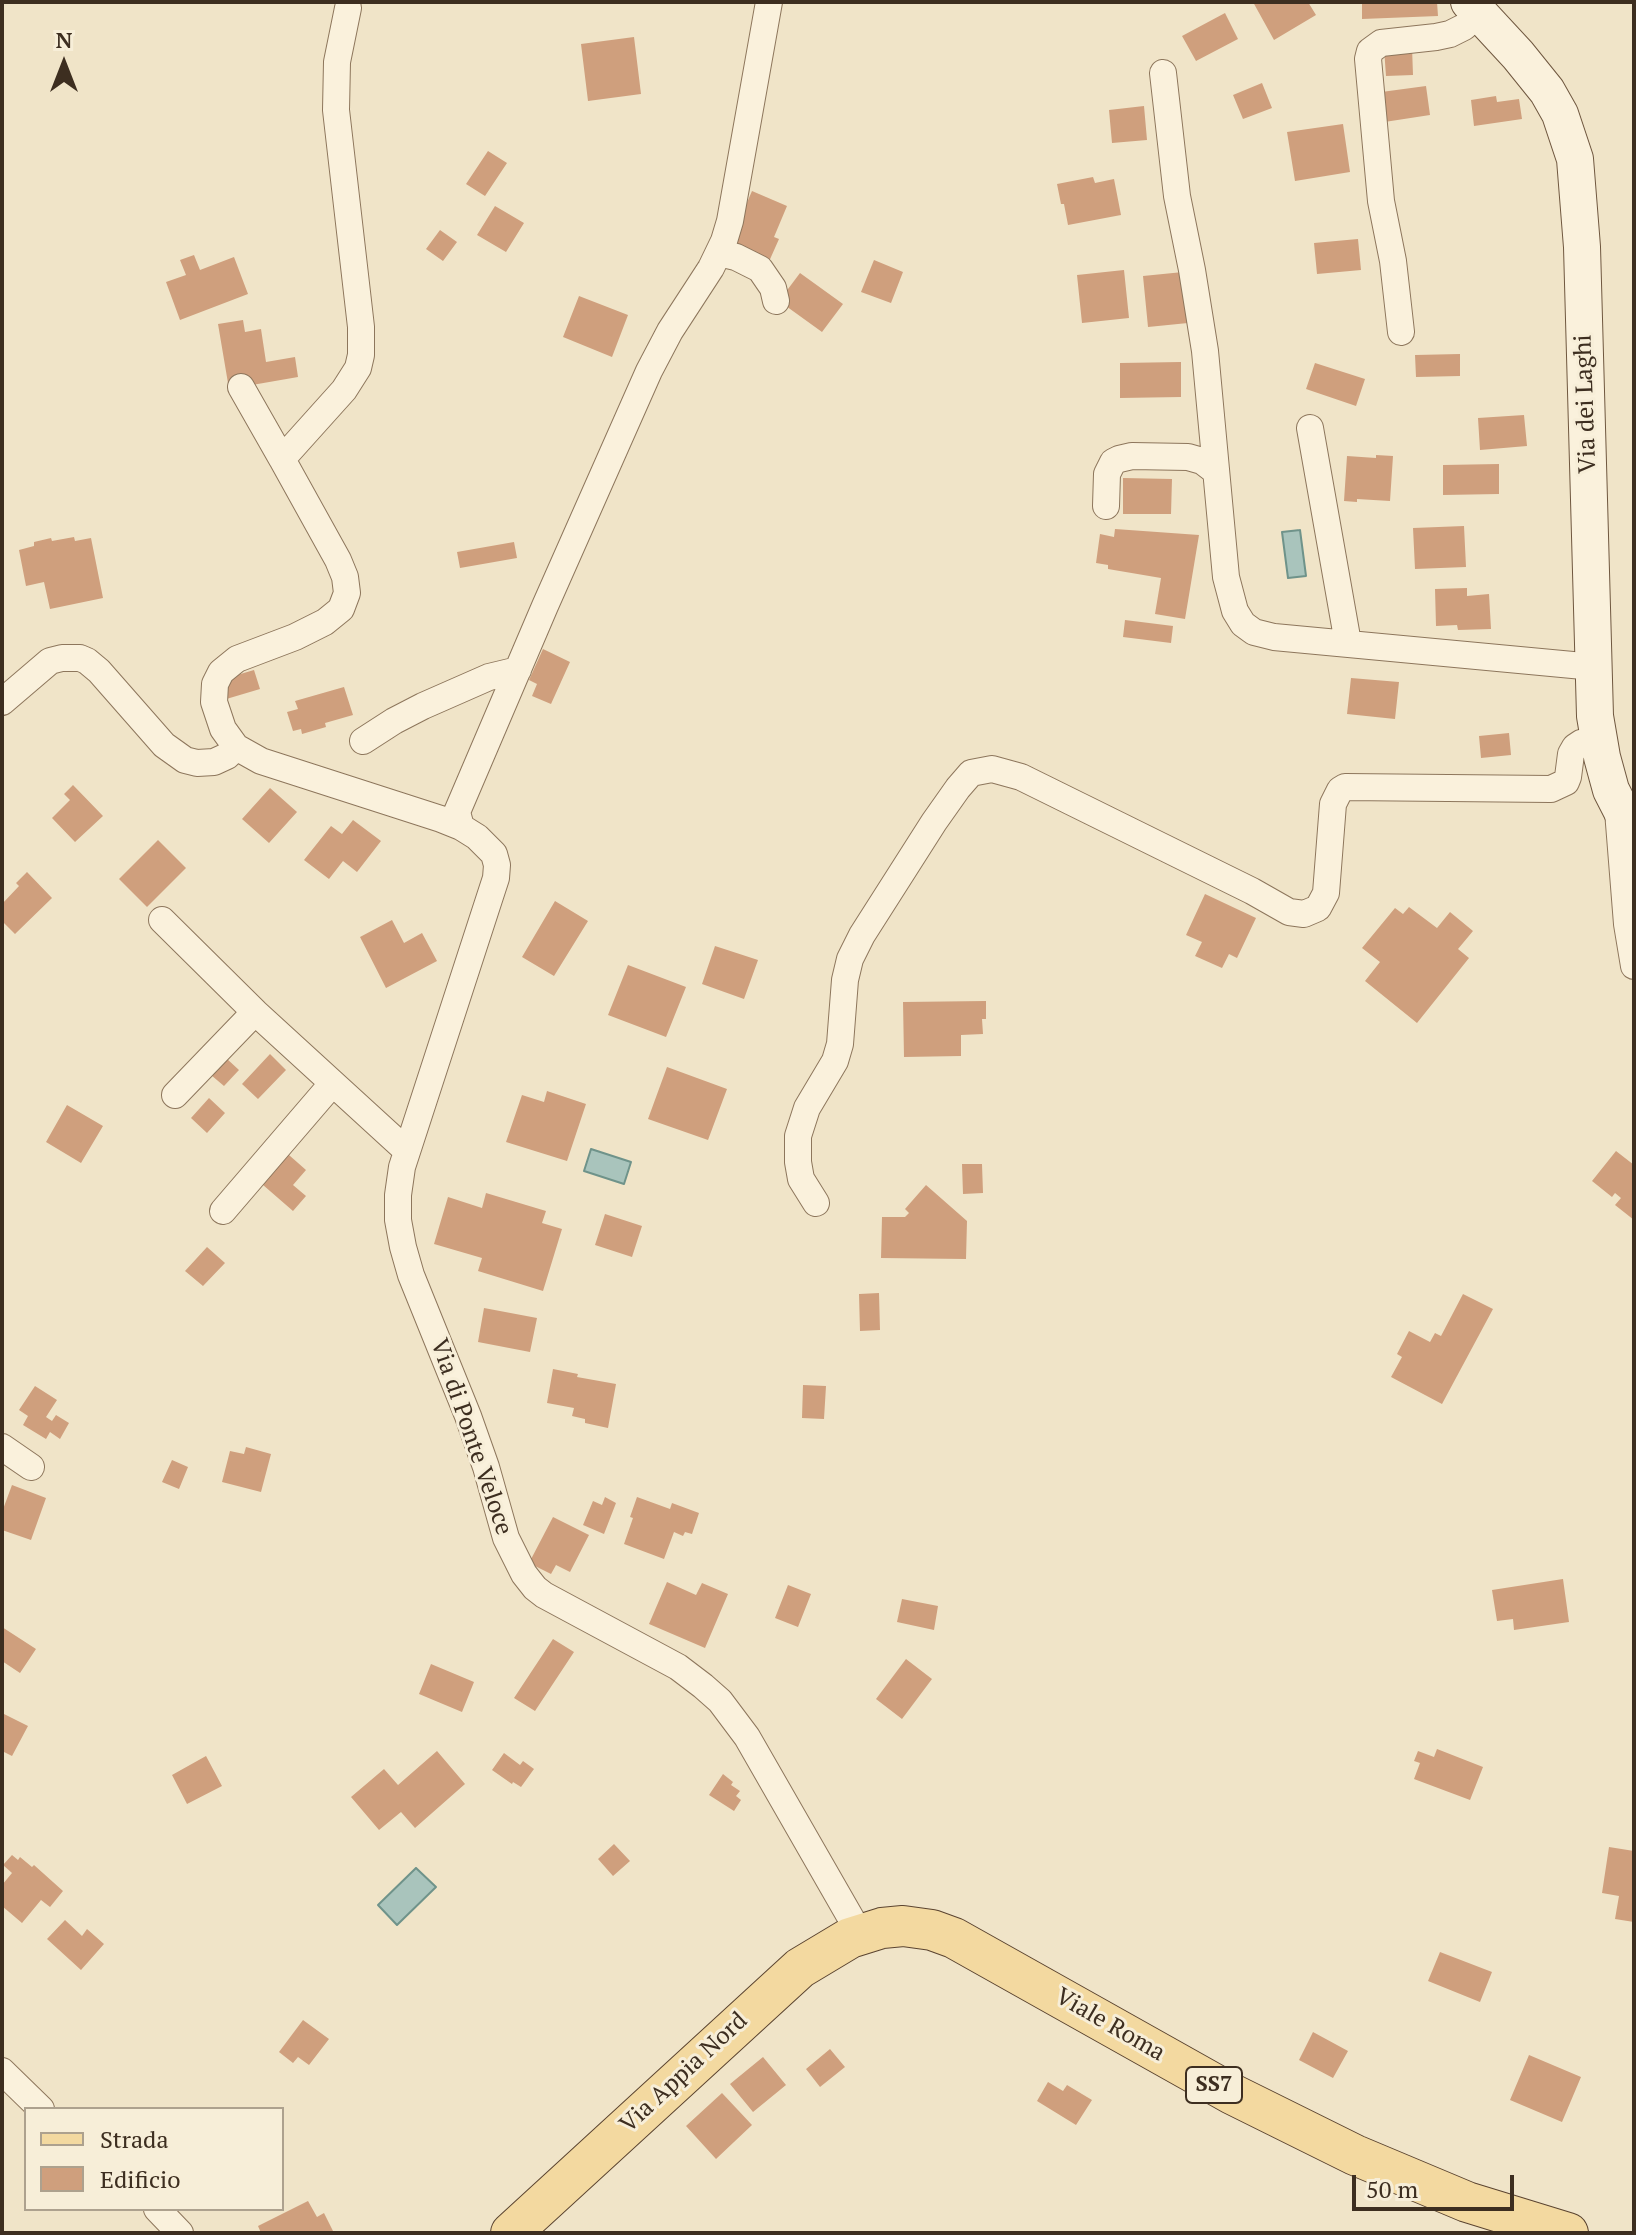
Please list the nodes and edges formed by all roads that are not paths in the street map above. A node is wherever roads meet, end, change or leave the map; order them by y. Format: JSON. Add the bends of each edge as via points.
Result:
{"nodes":[{"id":1,"x":769,"y":2,"type":"edge"},
{"id":2,"x":348,"y":8,"type":"dead end"},
{"id":3,"x":1475,"y":8,"type":"edge"},
{"id":4,"x":1163,"y":73,"type":"dead end"},
{"id":5,"x":719,"y":253,"type":"junction"},
{"id":6,"x":776,"y":301,"type":"dead end"},
{"id":7,"x":1401,"y":332,"type":"dead end"},
{"id":8,"x":241,"y":387,"type":"dead end"},
{"id":9,"x":1310,"y":428,"type":"dead end"},
{"id":10,"x":282,"y":459,"type":"junction"},
{"id":11,"x":1215,"y":471,"type":"junction"},
{"id":12,"x":1106,"y":506,"type":"dead end"},
{"id":13,"x":1348,"y":643,"type":"junction"},
{"id":14,"x":1594,"y":667,"type":"junction"},
{"id":15,"x":518,"y":670,"type":"junction"},
{"id":16,"x":2,"y":702,"type":"edge"},
{"id":17,"x":1598,"y":739,"type":"junction"},
{"id":18,"x":363,"y":741,"type":"dead end"},
{"id":19,"x":236,"y":747,"type":"junction"},
{"id":20,"x":453,"y":819,"type":"junction"},
{"id":21,"x":1626,"y":820,"type":"edge"},
{"id":22,"x":162,"y":920,"type":"dead end"},
{"id":23,"x":1634,"y":966,"type":"edge"},
{"id":24,"x":255,"y":1012,"type":"junction"},
{"id":25,"x":332,"y":1084,"type":"junction"},
{"id":26,"x":175,"y":1095,"type":"dead end"},
{"id":27,"x":407,"y":1151,"type":"junction"},
{"id":28,"x":816,"y":1203,"type":"dead end"},
{"id":29,"x":223,"y":1211,"type":"dead end"},
{"id":30,"x":2,"y":1447,"type":"edge"},
{"id":31,"x":31,"y":1467,"type":"dead end"},
{"id":32,"x":865,"y":1933,"type":"junction"},
{"id":33,"x":2,"y":2071,"type":"edge"},
{"id":34,"x":39,"y":2107,"type":"edge"},
{"id":35,"x":159,"y":2211,"type":"edge"},
{"id":36,"x":180,"y":2233,"type":"edge"},
{"id":37,"x":511,"y":2233,"type":"edge"},
{"id":38,"x":1568,"y":2233,"type":"edge"}],
"edges":[{"from":1,"to":5,"type":"street","via":[[730,221]]},
{"from":2,"to":10,"type":"street","via":[[337,62],[336,110],[361,355],[348,384]]},
{"from":3,"to":7,"type":"street","via":[[1464,27],[1450,34],[1381,43],[1368,59],[1381,201]]},
{"from":3,"to":14,"type":"main road","name":"Via dei Laghi","via":[[1554,102],[1575,159]]},
{"from":4,"to":11,"type":"street","via":[[1177,196],[1205,351]]},
{"from":5,"to":6,"type":"street","via":[[760,269]]},
{"from":5,"to":15,"type":"street","via":[[654,360]]},
{"from":8,"to":10,"type":"street"},
{"from":9,"to":13,"type":"street"},
{"from":10,"to":19,"type":"street","via":[[338,560],[347,593],[341,609],[325,622],[237,659],[221,672],[214,702]]},
{"from":11,"to":12,"type":"street","via":[[1188,457],[1119,459],[1107,474]]},
{"from":11,"to":13,"type":"street","via":[[1226,577],[1243,624],[1266,636]]},
{"from":13,"to":14,"type":"street"},
{"from":14,"to":17,"type":"main road","name":"Via dei Laghi"},
{"from":15,"to":18,"type":"street","via":[[423,706]]},
{"from":15,"to":20,"type":"street"},
{"from":16,"to":19,"type":"street","via":[[50,661],[74,657],[99,671],[181,758],[214,762]]},
{"from":17,"to":21,"type":"main road","name":"Via dei Laghi"},
{"from":17,"to":28,"type":"street","via":[[1575,747],[1566,782],[1551,789],[1345,787],[1333,804],[1326,893],[1318,908],[1304,914],[1289,912],[1021,777],[992,769],[971,773],[934,822],[850,959],[835,1061],[807,1108],[798,1136],[801,1179]]},
{"from":19,"to":20,"type":"street","name":"Via di Ponte Veloce","via":[[261,761]]},
{"from":20,"to":27,"type":"street","name":"Via di Ponte Veloce","via":[[494,854],[496,878]]},
{"from":21,"to":23,"type":"street","via":[[1625,911]]},
{"from":22,"to":24,"type":"street"},
{"from":24,"to":25,"type":"street"},
{"from":24,"to":26,"type":"street"},
{"from":25,"to":27,"type":"street"},
{"from":25,"to":29,"type":"street"},
{"from":27,"to":32,"type":"street","name":"Via di Ponte Veloce","via":[[398,1195],[403,1247],[517,1564],[544,1595],[678,1667],[720,1701]]},
{"from":30,"to":31,"type":"street"},
{"from":32,"to":37,"type":"main road","name":"Via Appia Nord","number":"SS7","via":[[819,1955],[780,1984]]},
{"from":32,"to":38,"type":"main road","name":"Viale Roma","number":"SS7","via":[[909,1926],[948,1936],[1298,2128],[1467,2202]]},
{"from":33,"to":34,"type":"street"},
{"from":35,"to":36,"type":"street"}]}
